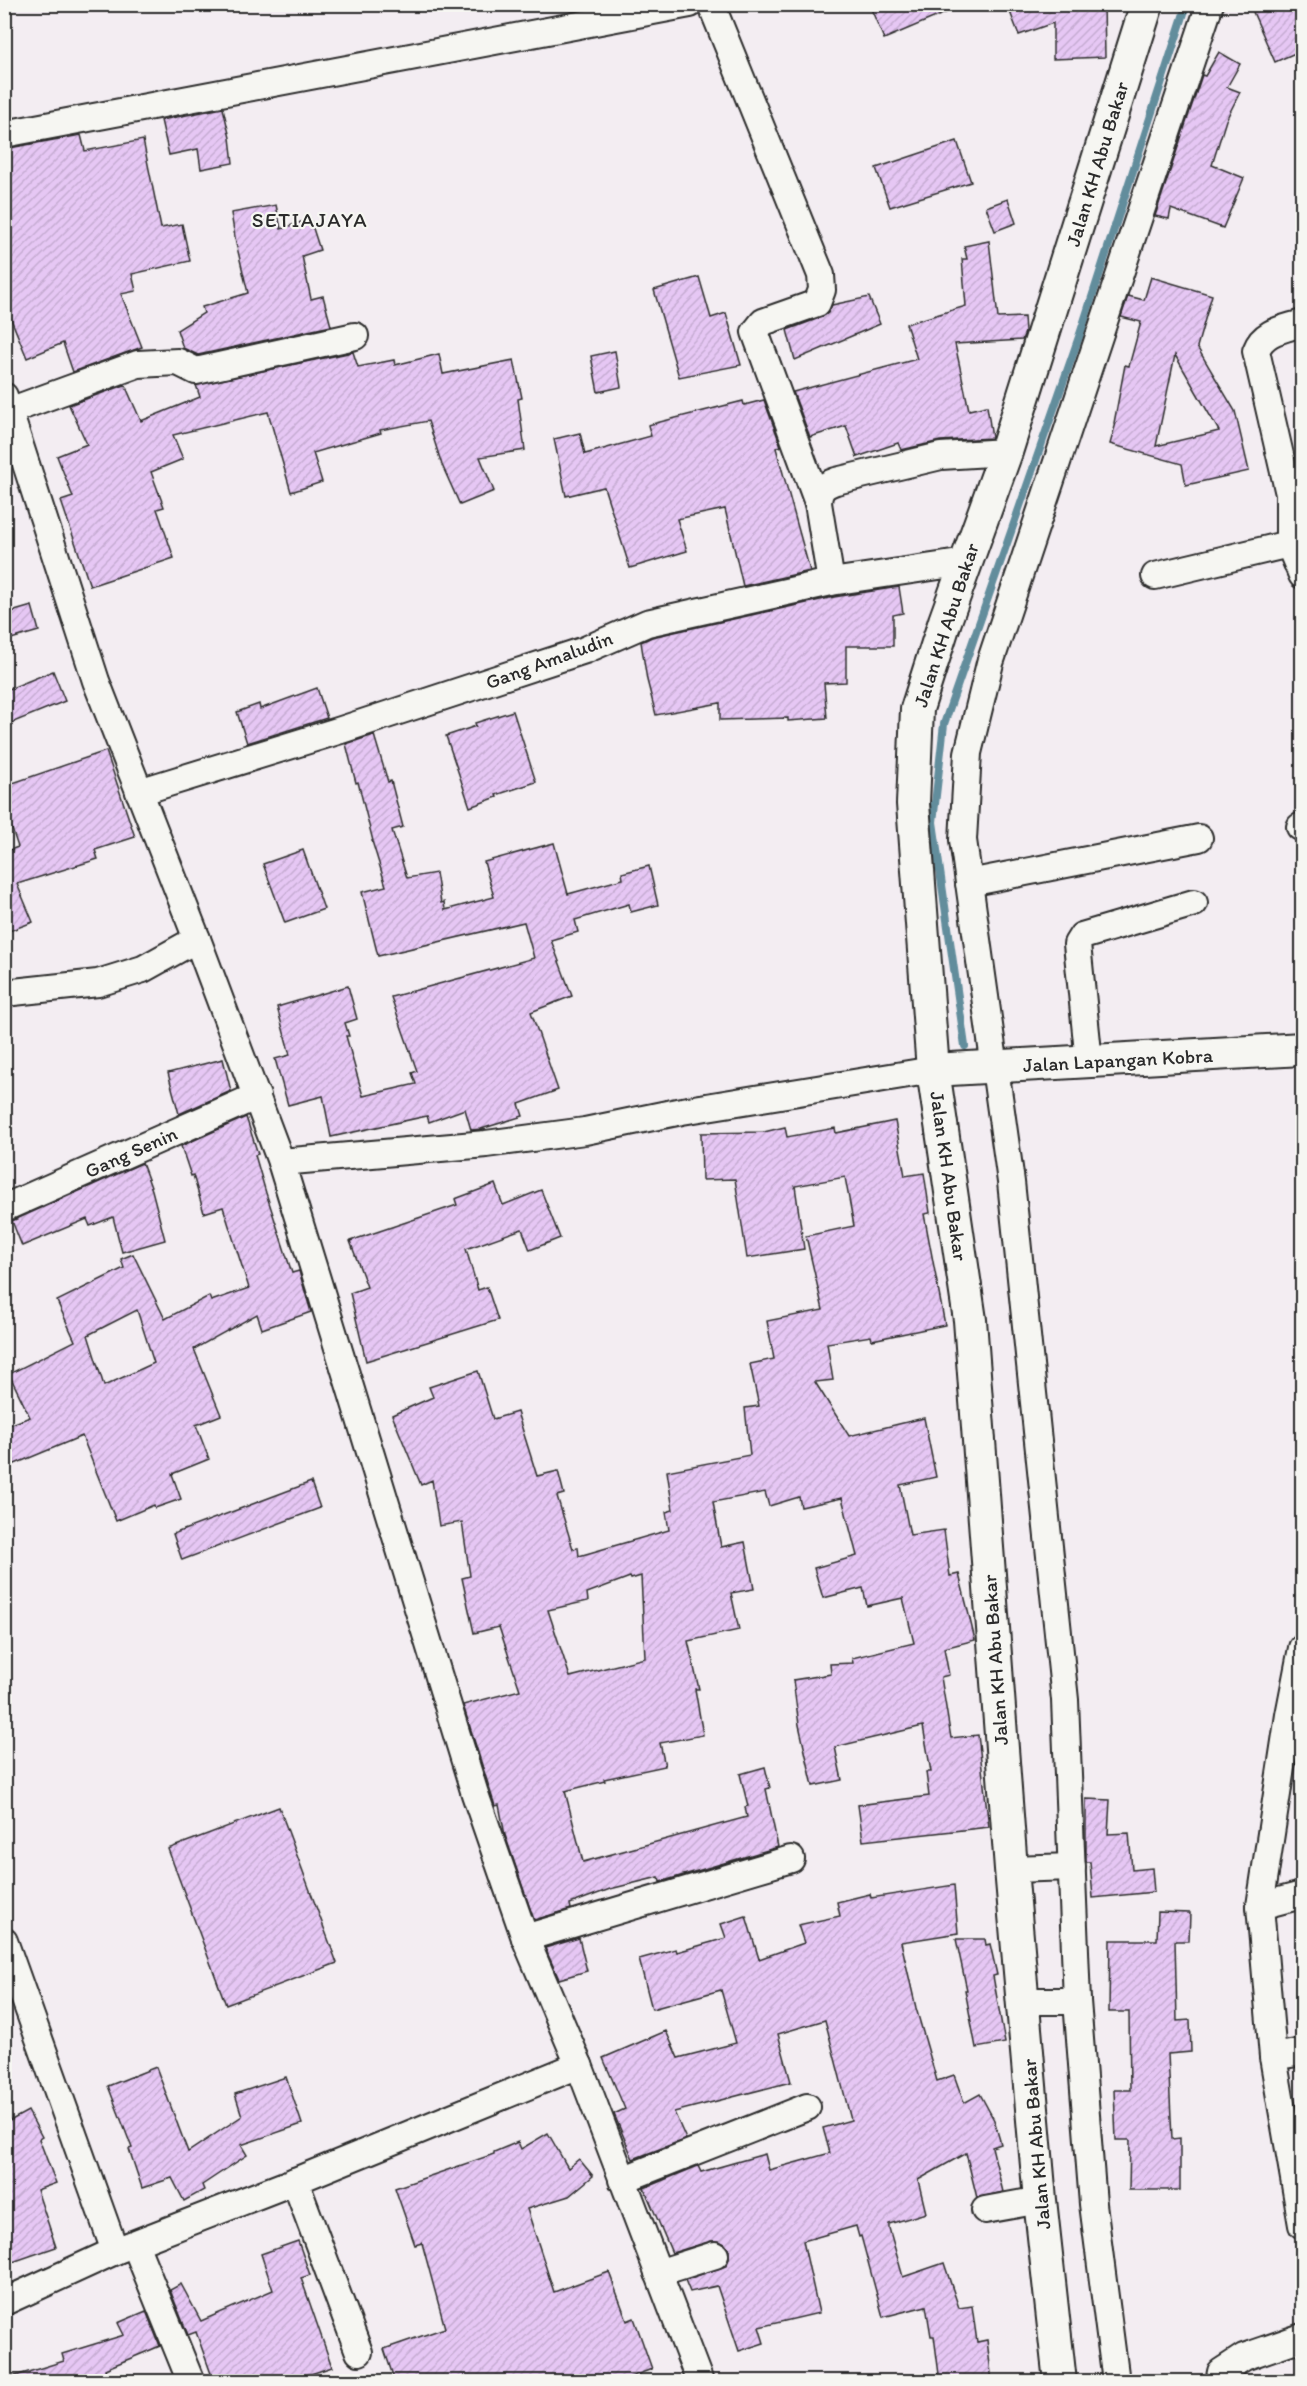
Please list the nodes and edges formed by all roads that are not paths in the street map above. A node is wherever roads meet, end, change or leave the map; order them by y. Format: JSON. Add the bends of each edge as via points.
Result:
{"nodes":[{"id":1,"x":690,"y":4,"type":"edge"},
{"id":2,"x":711,"y":4,"type":"edge"},
{"id":3,"x":1147,"y":4,"type":"edge"},
{"id":4,"x":1210,"y":4,"type":"edge"},
{"id":5,"x":4,"y":134,"type":"edge"},
{"id":6,"x":1302,"y":323,"type":"edge"},
{"id":7,"x":356,"y":336,"type":"dead end"},
{"id":8,"x":7,"y":403,"type":"edge"},
{"id":9,"x":1006,"y":452,"type":"junction"},
{"id":10,"x":1296,"y":492,"type":"edge"},
{"id":11,"x":818,"y":503,"type":"junction"},
{"id":12,"x":1289,"y":544,"type":"junction"},
{"id":13,"x":966,"y":562,"type":"junction"},
{"id":14,"x":1155,"y":576,"type":"dead end"},
{"id":15,"x":1302,"y":576,"type":"edge"},
{"id":16,"x":831,"y":582,"type":"junction"},
{"id":17,"x":139,"y":792,"type":"junction"},
{"id":18,"x":1199,"y":838,"type":"dead end"},
{"id":19,"x":969,"y":883,"type":"junction"},
{"id":20,"x":1194,"y":903,"type":"dead end"},
{"id":21,"x":197,"y":939,"type":"junction"},
{"id":22,"x":4,"y":993,"type":"edge"},
{"id":23,"x":1302,"y":1048,"type":"edge"},
{"id":24,"x":1089,"y":1062,"type":"junction"},
{"id":25,"x":994,"y":1066,"type":"junction"},
{"id":26,"x":933,"y":1070,"type":"junction"},
{"id":27,"x":256,"y":1096,"type":"junction"},
{"id":28,"x":281,"y":1162,"type":"junction"},
{"id":29,"x":4,"y":1208,"type":"edge"},
{"id":30,"x":1302,"y":1648,"type":"edge"},
{"id":31,"x":1296,"y":1714,"type":"edge"},
{"id":32,"x":791,"y":1859,"type":"dead end"},
{"id":33,"x":1072,"y":1867,"type":"junction"},
{"id":34,"x":1011,"y":1869,"type":"junction"},
{"id":35,"x":1302,"y":1895,"type":"edge"},
{"id":36,"x":1260,"y":1906,"type":"junction"},
{"id":37,"x":525,"y":1938,"type":"junction"},
{"id":38,"x":4,"y":1941,"type":"edge"},
{"id":39,"x":1024,"y":2001,"type":"junction"},
{"id":40,"x":1077,"y":2001,"type":"junction"},
{"id":41,"x":1302,"y":2052,"type":"edge"},
{"id":42,"x":1273,"y":2057,"type":"junction"},
{"id":43,"x":579,"y":2065,"type":"junction"},
{"id":44,"x":807,"y":2107,"type":"dead end"},
{"id":45,"x":622,"y":2180,"type":"junction"},
{"id":46,"x":296,"y":2181,"type":"junction"},
{"id":47,"x":1040,"y":2200,"type":"junction"},
{"id":48,"x":985,"y":2210,"type":"dead end"},
{"id":49,"x":1302,"y":2225,"type":"edge"},
{"id":50,"x":125,"y":2247,"type":"junction"},
{"id":51,"x":715,"y":2255,"type":"dead end"},
{"id":52,"x":658,"y":2273,"type":"junction"},
{"id":53,"x":4,"y":2302,"type":"edge"},
{"id":54,"x":1302,"y":2337,"type":"edge"},
{"id":55,"x":359,"y":2352,"type":"dead end"},
{"id":56,"x":191,"y":2382,"type":"edge"},
{"id":57,"x":700,"y":2382,"type":"edge"},
{"id":58,"x":1060,"y":2382,"type":"edge"},
{"id":59,"x":1116,"y":2382,"type":"edge"},
{"id":60,"x":1219,"y":2382,"type":"edge"}],
"edges":[{"from":1,"to":5,"type":"street"},
{"from":2,"to":11,"type":"street","via":[[820,275],[822,290],[817,303],[763,322],[755,332]]},
{"from":3,"to":9,"type":"street","name":"Jalan KH Abu Bakar"},
{"from":4,"to":19,"type":"street","via":[[990,663],[968,753],[963,840]]},
{"from":6,"to":10,"type":"street","via":[[1271,333],[1256,351]]},
{"from":7,"to":8,"type":"street","via":[[196,371],[178,362],[138,364]]},
{"from":8,"to":17,"type":"street","via":[[96,681]]},
{"from":9,"to":11,"type":"street","via":[[940,456],[836,481],[825,485]]},
{"from":9,"to":13,"type":"street","name":"Jalan KH Abu Bakar"},
{"from":10,"to":12,"type":"street"},
{"from":11,"to":16,"type":"street"},
{"from":12,"to":14,"type":"street"},
{"from":12,"to":15,"type":"street"},
{"from":13,"to":16,"type":"street","name":"Gang Amaludin"},
{"from":13,"to":26,"type":"street","name":"Jalan KH Abu Bakar","via":[[917,709],[913,804]]},
{"from":16,"to":17,"type":"street","name":"Gang Amaludin","via":[[647,623],[574,654]]},
{"from":17,"to":21,"type":"street"},
{"from":18,"to":19,"type":"street"},
{"from":19,"to":25,"type":"street"},
{"from":20,"to":24,"type":"street","via":[[1082,936],[1077,944]]},
{"from":21,"to":22,"type":"street","via":[[143,969],[98,983]]},
{"from":21,"to":27,"type":"street"},
{"from":23,"to":24,"type":"street","name":"Jalan Lapangan Kobra"},
{"from":24,"to":25,"type":"street","name":"Jalan Lapangan Kobra"},
{"from":25,"to":26,"type":"street","name":"Jalan Lapangan Kobra"},
{"from":25,"to":33,"type":"street","via":[[1011,1182],[1065,1700]]},
{"from":26,"to":28,"type":"street","via":[[585,1131]]},
{"from":26,"to":34,"type":"street","name":"Jalan KH Abu Bakar","via":[[970,1320]]},
{"from":27,"to":28,"type":"street"},
{"from":27,"to":29,"type":"street","name":"Gang Senin"},
{"from":28,"to":37,"type":"street","via":[[475,1794]]},
{"from":30,"to":31,"type":"street"},
{"from":31,"to":36,"type":"street"},
{"from":32,"to":37,"type":"street"},
{"from":33,"to":34,"type":"street"},
{"from":33,"to":40,"type":"street"},
{"from":34,"to":39,"type":"street","name":"Jalan KH Abu Bakar"},
{"from":35,"to":36,"type":"street"},
{"from":36,"to":42,"type":"street"},
{"from":37,"to":43,"type":"street"},
{"from":38,"to":50,"type":"street"},
{"from":39,"to":40,"type":"street"},
{"from":39,"to":47,"type":"street","name":"Jalan KH Abu Bakar"},
{"from":40,"to":59,"type":"street","via":[[1093,2204]]},
{"from":41,"to":42,"type":"street"},
{"from":42,"to":49,"type":"street"},
{"from":43,"to":45,"type":"street"},
{"from":43,"to":46,"type":"street"},
{"from":44,"to":45,"type":"street"},
{"from":45,"to":52,"type":"street"},
{"from":46,"to":50,"type":"street"},
{"from":46,"to":55,"type":"street"},
{"from":47,"to":48,"type":"street"},
{"from":47,"to":58,"type":"street","name":"Jalan KH Abu Bakar"},
{"from":50,"to":53,"type":"street"},
{"from":50,"to":56,"type":"street"},
{"from":51,"to":52,"type":"street"},
{"from":52,"to":57,"type":"street"},
{"from":54,"to":60,"type":"street","via":[[1244,2357],[1221,2372]]}]}
